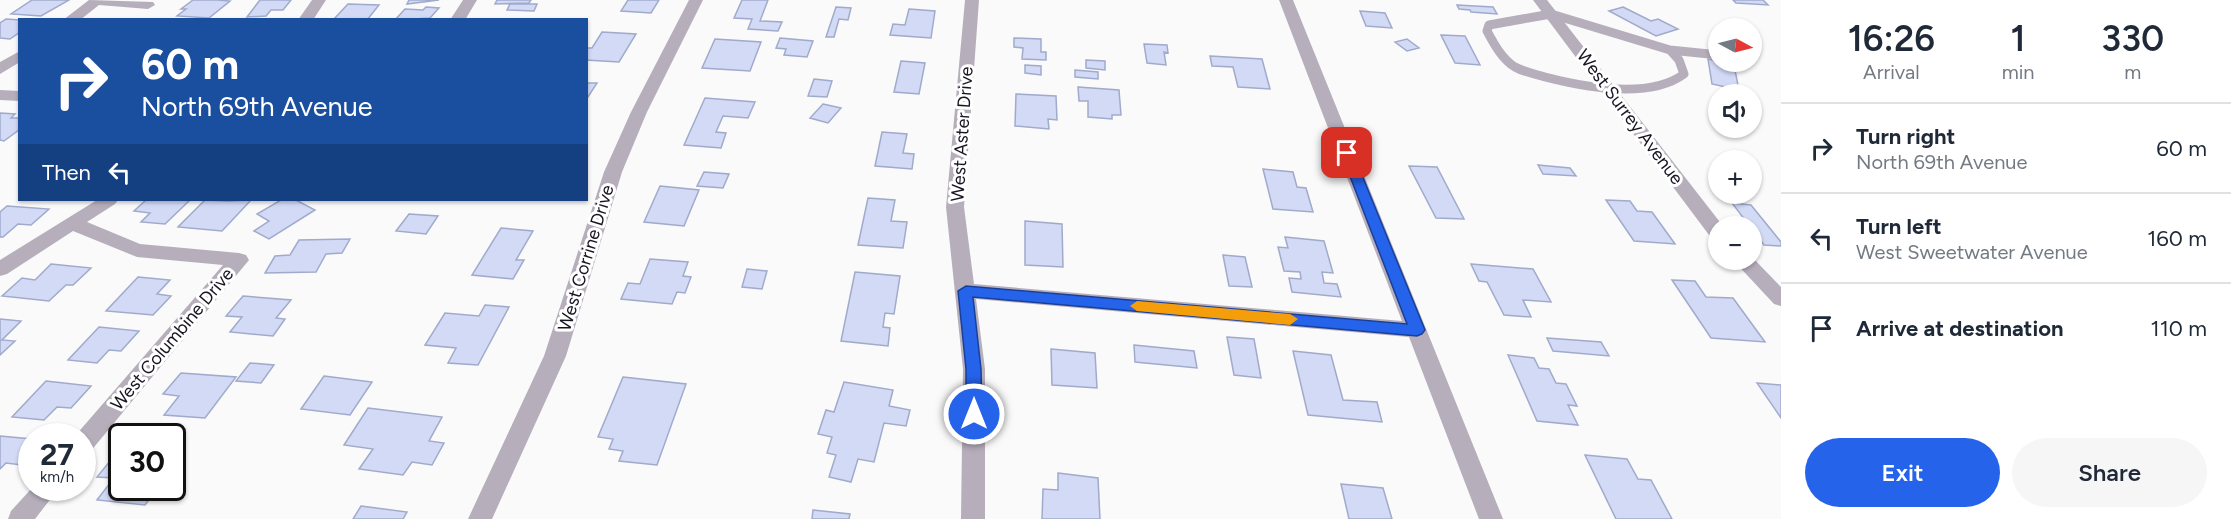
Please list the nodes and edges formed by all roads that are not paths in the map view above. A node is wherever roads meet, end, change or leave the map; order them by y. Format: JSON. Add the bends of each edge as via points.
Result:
{"nodes":[{"id":1,"x":319,"y":0,"type":"edge"},
{"id":2,"x":470,"y":0,"type":"edge"},
{"id":3,"x":696,"y":0,"type":"edge"},
{"id":4,"x":972,"y":0,"type":"edge"},
{"id":5,"x":1286,"y":0,"type":"edge"},
{"id":6,"x":1540,"y":0,"type":"edge"},
{"id":7,"x":97,"y":1,"type":"edge"},
{"id":8,"x":148,"y":4,"type":"dead end"},
{"id":9,"x":1551,"y":14,"type":"junction"},
{"id":10,"x":73,"y":18,"type":"edge"},
{"id":11,"x":306,"y":18,"type":"edge"},
{"id":12,"x":458,"y":18,"type":"edge"},
{"id":13,"x":1670,"y":50,"type":"junction"},
{"id":14,"x":1708,"y":54,"type":"edge"},
{"id":15,"x":18,"y":57,"type":"edge"},
{"id":16,"x":0,"y":69,"type":"edge"},
{"id":17,"x":1610,"y":91,"type":"junction"},
{"id":18,"x":0,"y":95,"type":"edge"},
{"id":19,"x":18,"y":96,"type":"edge"},
{"id":20,"x":107,"y":201,"type":"edge"},
{"id":21,"x":1708,"y":220,"type":"edge"},
{"id":22,"x":71,"y":223,"type":"junction"},
{"id":23,"x":0,"y":269,"type":"edge"},
{"id":24,"x":1753,"y":270,"type":"edge"},
{"id":25,"x":966,"y":291,"type":"junction"},
{"id":26,"x":1781,"y":299,"type":"edge"},
{"id":27,"x":1417,"y":330,"type":"junction"},
{"id":28,"x":96,"y":429,"type":"edge"},
{"id":29,"x":36,"y":501,"type":"edge"},
{"id":30,"x":20,"y":519,"type":"edge"},
{"id":31,"x":480,"y":519,"type":"edge"},
{"id":32,"x":974,"y":519,"type":"edge"},
{"id":33,"x":1491,"y":519,"type":"edge"}],
"edges":[{"from":1,"to":11,"type":"street"},
{"from":2,"to":12,"type":"street"},
{"from":3,"to":31,"type":"street","name":"West Corrine Drive","via":[[613,172],[555,356]]},
{"from":4,"to":25,"type":"street","name":"West Aster Drive","via":[[955,207]]},
{"from":5,"to":27,"type":"street"},
{"from":6,"to":9,"type":"street","name":"West Surrey Avenue"},
{"from":7,"to":8,"type":"street"},
{"from":7,"to":10,"type":"street"},
{"from":9,"to":13,"type":"lane"},
{"from":9,"to":17,"type":"street","name":"West Surrey Avenue"},
{"from":9,"to":17,"type":"lane","via":[[1489,25],[1487,31],[1512,65],[1582,87]]},
{"from":13,"to":14,"type":"lane"},
{"from":13,"to":17,"type":"lane","via":[[1684,74],[1678,79]]},
{"from":15,"to":16,"type":"street"},
{"from":17,"to":21,"type":"street","name":"West Surrey Avenue"},
{"from":18,"to":19,"type":"street"},
{"from":20,"to":22,"type":"street"},
{"from":22,"to":23,"type":"street"},
{"from":22,"to":28,"type":"street","name":"West Columbine Drive","via":[[137,250],[239,260]]},
{"from":24,"to":26,"type":"street"},
{"from":25,"to":27,"type":"street"},
{"from":25,"to":32,"type":"street","name":"West Aster Drive","via":[[974,369]]},
{"from":27,"to":33,"type":"street"},
{"from":29,"to":30,"type":"street"}]}
